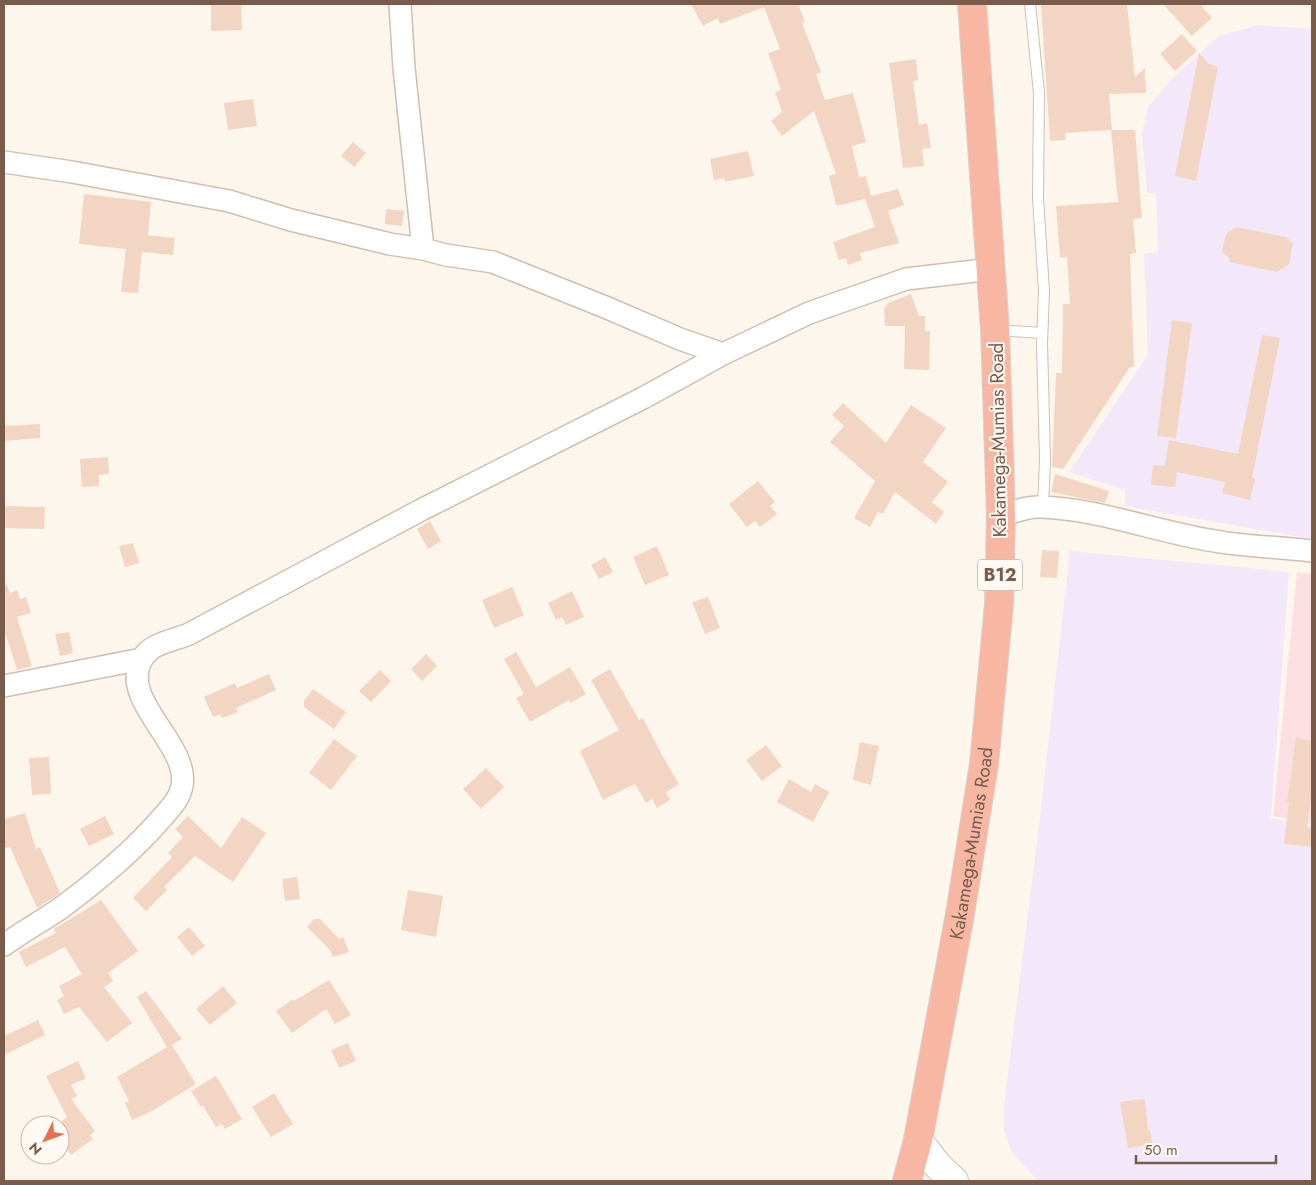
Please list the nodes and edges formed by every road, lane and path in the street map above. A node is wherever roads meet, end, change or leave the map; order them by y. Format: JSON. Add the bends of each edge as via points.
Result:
{"nodes":[{"id":1,"x":400,"y":4,"type":"edge"},
{"id":2,"x":972,"y":4,"type":"edge"},
{"id":3,"x":1030,"y":4,"type":"edge"},
{"id":4,"x":4,"y":162,"type":"edge"},
{"id":5,"x":423,"y":249,"type":"junction"},
{"id":6,"x":992,"y":269,"type":"junction"},
{"id":7,"x":995,"y":330,"type":"junction"},
{"id":8,"x":1042,"y":333,"type":"junction"},
{"id":9,"x":723,"y":354,"type":"junction"},
{"id":10,"x":1043,"y":507,"type":"junction"},
{"id":11,"x":1001,"y":516,"type":"junction"},
{"id":12,"x":1312,"y":551,"type":"edge"},
{"id":13,"x":142,"y":659,"type":"junction"},
{"id":14,"x":4,"y":686,"type":"edge"},
{"id":15,"x":4,"y":945,"type":"edge"},
{"id":16,"x":918,"y":1140,"type":"junction"},
{"id":17,"x":907,"y":1181,"type":"edge"},
{"id":18,"x":954,"y":1181,"type":"edge"}],
"edges":[{"from":1,"to":5,"type":"street"},
{"from":2,"to":6,"type":"highway","name":"Kakamega-Mumias Road","number":"B12"},
{"from":3,"to":8,"type":"lane","via":[[1038,93],[1038,198],[1044,291]]},
{"from":4,"to":5,"type":"street","via":[[229,202],[390,244]]},
{"from":5,"to":9,"type":"street","via":[[493,262]]},
{"from":6,"to":7,"type":"highway","name":"Kakamega-Mumias Road","number":"B12"},
{"from":6,"to":9,"type":"street","via":[[906,279],[809,313]]},
{"from":7,"to":8,"type":"lane"},
{"from":7,"to":11,"type":"highway","name":"Kakamega-Mumias Road","number":"B12"},
{"from":8,"to":10,"type":"lane"},
{"from":9,"to":13,"type":"street","via":[[189,634],[150,650]]},
{"from":10,"to":11,"type":"street"},
{"from":10,"to":12,"type":"street","via":[[1099,515],[1221,542]]},
{"from":11,"to":16,"type":"highway","name":"Kakamega-Mumias Road","number":"B12","via":[[999,604],[984,764]]},
{"from":13,"to":14,"type":"street"},
{"from":13,"to":15,"type":"street","via":[[137,683],[181,766],[182,785],[176,803],[97,880]]},
{"from":16,"to":17,"type":"highway","number":"B12"},
{"from":16,"to":18,"type":"street"}]}
